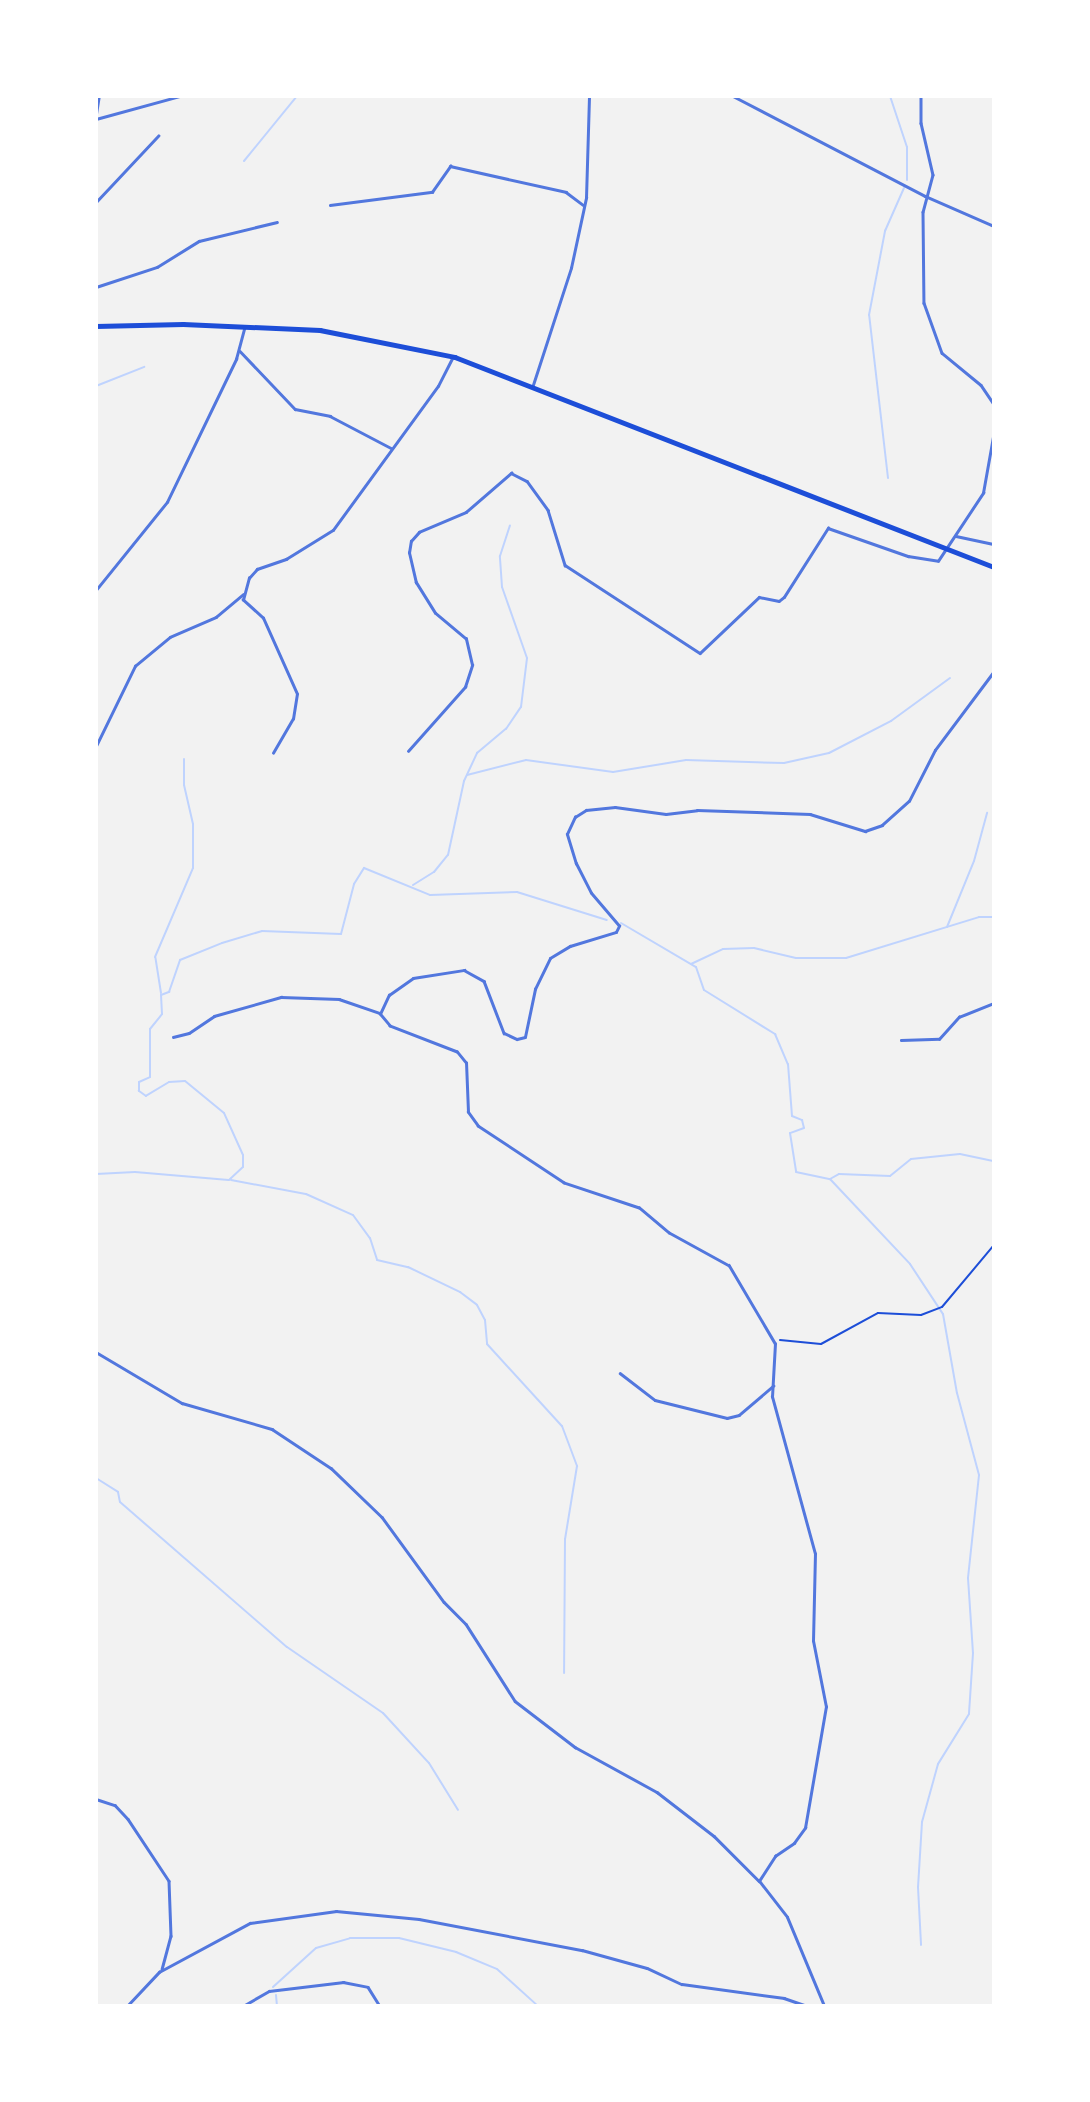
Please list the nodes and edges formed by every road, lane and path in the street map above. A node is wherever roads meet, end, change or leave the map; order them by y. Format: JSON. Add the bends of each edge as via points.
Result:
{"nodes":[{"id":1,"x":99,"y":96,"type":"edge"},
{"id":2,"x":180,"y":96,"type":"edge"},
{"id":3,"x":589,"y":96,"type":"edge"},
{"id":4,"x":733,"y":96,"type":"edge"},
{"id":5,"x":921,"y":96,"type":"edge"},
{"id":6,"x":96,"y":116,"type":"edge"},
{"id":7,"x":158,"y":136,"type":"dead end"},
{"id":8,"x":925,"y":196,"type":"junction"},
{"id":9,"x":96,"y":202,"type":"edge"},
{"id":10,"x":330,"y":205,"type":"dead end"},
{"id":11,"x":583,"y":205,"type":"junction"},
{"id":12,"x":277,"y":222,"type":"dead end"},
{"id":13,"x":994,"y":226,"type":"edge"},
{"id":14,"x":96,"y":287,"type":"edge"},
{"id":15,"x":244,"y":325,"type":"junction"},
{"id":16,"x":96,"y":326,"type":"edge"},
{"id":17,"x":239,"y":351,"type":"junction"},
{"id":18,"x":453,"y":357,"type":"junction"},
{"id":19,"x":533,"y":385,"type":"junction"},
{"id":20,"x":994,"y":404,"type":"edge"},
{"id":21,"x":994,"y":431,"type":"edge"},
{"id":22,"x":391,"y":447,"type":"junction"},
{"id":23,"x":955,"y":536,"type":"junction"},
{"id":24,"x":994,"y":544,"type":"edge"},
{"id":25,"x":949,"y":550,"type":"junction"},
{"id":26,"x":994,"y":568,"type":"edge"},
{"id":27,"x":96,"y":590,"type":"edge"},
{"id":28,"x":243,"y":594,"type":"junction"},
{"id":29,"x":994,"y":671,"type":"edge"},
{"id":30,"x":96,"y":746,"type":"edge"},
{"id":31,"x":408,"y":751,"type":"dead end"},
{"id":32,"x":273,"y":753,"type":"dead end"},
{"id":33,"x":994,"y":1003,"type":"edge"},
{"id":34,"x":380,"y":1013,"type":"junction"},
{"id":35,"x":173,"y":1037,"type":"dead end"},
{"id":36,"x":901,"y":1040,"type":"dead end"},
{"id":37,"x":994,"y":1244,"type":"edge"},
{"id":38,"x":772,"y":1338,"type":"junction"},
{"id":39,"x":96,"y":1352,"type":"edge"},
{"id":40,"x":620,"y":1373,"type":"dead end"},
{"id":41,"x":773,"y":1387,"type":"junction"},
{"id":42,"x":96,"y":1799,"type":"edge"},
{"id":43,"x":759,"y":1881,"type":"junction"},
{"id":44,"x":161,"y":1971,"type":"junction"},
{"id":45,"x":127,"y":2006,"type":"edge"},
{"id":46,"x":243,"y":2006,"type":"edge"},
{"id":47,"x":380,"y":2006,"type":"edge"},
{"id":48,"x":807,"y":2006,"type":"edge"},
{"id":49,"x":824,"y":2006,"type":"edge"}],
"edges":[{"from":1,"to":6,"type":"street"},
{"from":2,"to":6,"type":"street"},
{"from":3,"to":11,"type":"street"},
{"from":4,"to":8,"type":"street"},
{"from":5,"to":8,"type":"street","via":[[921,123],[933,175]]},
{"from":7,"to":9,"type":"street"},
{"from":8,"to":13,"type":"street"},
{"from":8,"to":20,"type":"street","via":[[922,266],[930,325],[950,362],[981,385]]},
{"from":10,"to":11,"type":"street","via":[[432,192],[450,166],[566,192]]},
{"from":11,"to":19,"type":"street","via":[[571,268]]},
{"from":12,"to":14,"type":"street","via":[[199,241],[157,267]]},
{"from":15,"to":16,"type":"main road"},
{"from":15,"to":17,"type":"street"},
{"from":15,"to":18,"type":"main road","via":[[320,330]]},
{"from":17,"to":22,"type":"street","via":[[295,410],[330,416]]},
{"from":17,"to":27,"type":"street","via":[[167,502]]},
{"from":18,"to":19,"type":"main road"},
{"from":18,"to":22,"type":"street","via":[[438,386]]},
{"from":19,"to":25,"type":"main road"},
{"from":21,"to":23,"type":"street","via":[[983,493]]},
{"from":22,"to":28,"type":"street","via":[[333,530],[286,559],[257,569]]},
{"from":23,"to":24,"type":"street"},
{"from":23,"to":25,"type":"street"},
{"from":25,"to":26,"type":"main road"},
{"from":25,"to":31,"type":"street","via":[[932,563],[828,528],[784,597],[779,601],[759,597],[700,653],[565,565],[540,497],[520,474],[507,476],[466,512],[419,532],[411,541],[416,583],[435,612],[466,639],[472,665],[466,687]]},
{"from":28,"to":30,"type":"street","via":[[216,617],[170,637],[135,666]]},
{"from":28,"to":32,"type":"street","via":[[243,600],[263,618],[297,694],[293,719]]},
{"from":29,"to":34,"type":"street","via":[[935,750],[909,801],[882,825],[865,831],[810,814],[697,810],[666,814],[615,807],[586,810],[575,817],[567,834],[576,864],[591,892],[619,926],[616,932],[570,946],[550,958],[535,989],[525,1037],[504,1033],[485,981],[464,970],[412,978],[389,995]]},
{"from":33,"to":36,"type":"street","via":[[959,1017],[939,1039]]},
{"from":34,"to":35,"type":"street","via":[[339,999],[281,997],[214,1016],[195,1030]]},
{"from":34,"to":38,"type":"street","via":[[390,1026],[457,1052],[466,1063],[464,1097],[478,1126],[564,1183],[639,1208],[669,1233],[729,1266]]},
{"from":37,"to":38,"type":"path","via":[[942,1307],[921,1315],[884,1311],[821,1345]]},
{"from":38,"to":41,"type":"street","via":[[776,1353]]},
{"from":39,"to":43,"type":"street","via":[[183,1403],[272,1429],[331,1468],[382,1517],[444,1602],[466,1624],[515,1701],[544,1727],[678,1808],[715,1836]]},
{"from":40,"to":41,"type":"street","via":[[655,1400],[727,1418],[739,1415]]},
{"from":41,"to":43,"type":"street","via":[[780,1438],[815,1554],[813,1641],[826,1707],[805,1828],[775,1856]]},
{"from":42,"to":44,"type":"street","via":[[115,1805],[128,1819],[169,1881],[171,1936]]},
{"from":43,"to":49,"type":"street","via":[[787,1917]]},
{"from":44,"to":45,"type":"street"},
{"from":44,"to":48,"type":"street","via":[[250,1923],[336,1910],[419,1919],[582,1950],[647,1968],[682,1984],[783,1998]]},
{"from":46,"to":47,"type":"street","via":[[269,1991],[344,1982],[368,1987]]}]}
